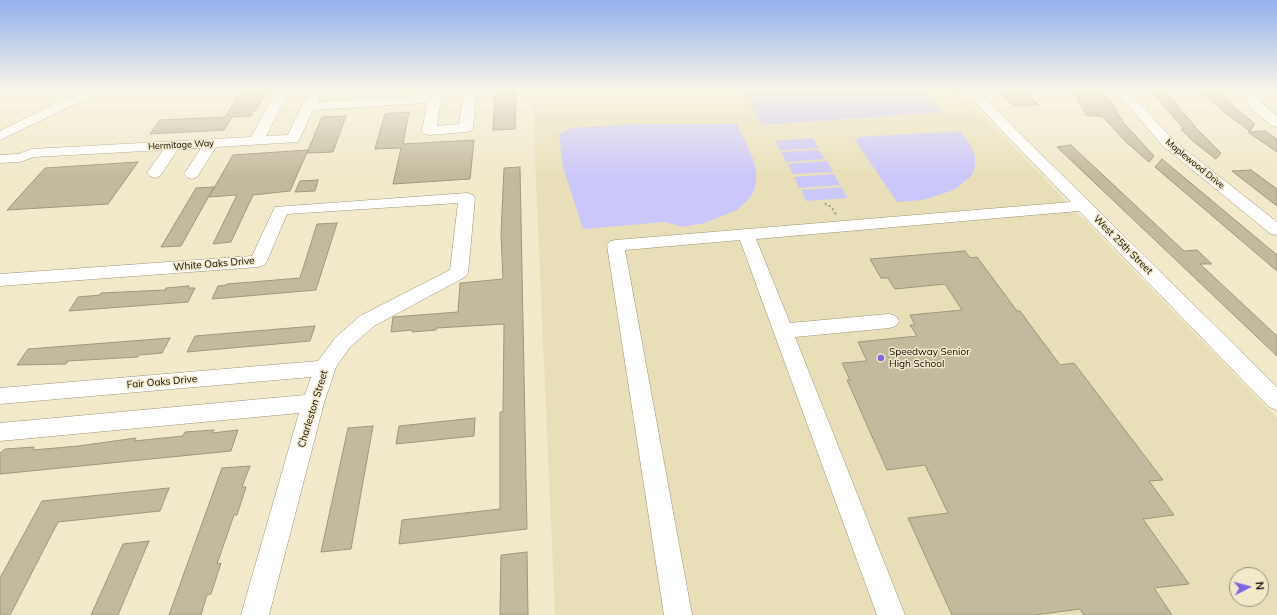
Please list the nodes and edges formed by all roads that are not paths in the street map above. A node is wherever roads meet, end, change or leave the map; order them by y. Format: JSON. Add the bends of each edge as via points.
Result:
{"nodes":[{"id":1,"x":35,"y":119,"type":"edge"},
{"id":2,"x":268,"y":119,"type":"edge"},
{"id":3,"x":302,"y":119,"type":"edge"},
{"id":4,"x":431,"y":119,"type":"edge"},
{"id":5,"x":467,"y":119,"type":"edge"},
{"id":6,"x":997,"y":119,"type":"edge"},
{"id":7,"x":1146,"y":119,"type":"edge"},
{"id":8,"x":0,"y":136,"type":"edge"},
{"id":9,"x":256,"y":141,"type":"junction"},
{"id":10,"x":212,"y":144,"type":"junction"},
{"id":11,"x":174,"y":146,"type":"junction"},
{"id":12,"x":0,"y":152,"type":"edge"},
{"id":13,"x":32,"y":153,"type":"junction"},
{"id":14,"x":0,"y":159,"type":"edge"},
{"id":15,"x":155,"y":173,"type":"dead end"},
{"id":16,"x":192,"y":174,"type":"dead end"},
{"id":17,"x":467,"y":198,"type":"joint"},
{"id":18,"x":1084,"y":206,"type":"junction"},
{"id":19,"x":1277,"y":230,"type":"edge"},
{"id":20,"x":746,"y":234,"type":"junction"},
{"id":21,"x":0,"y":280,"type":"edge"},
{"id":22,"x":889,"y":320,"type":"dead end"},
{"id":23,"x":783,"y":331,"type":"junction"},
{"id":24,"x":325,"y":368,"type":"junction"},
{"id":25,"x":0,"y":396,"type":"edge"},
{"id":26,"x":1277,"y":400,"type":"edge"},
{"id":27,"x":313,"y":403,"type":"junction"},
{"id":28,"x":0,"y":432,"type":"edge"},
{"id":29,"x":255,"y":615,"type":"edge"},
{"id":30,"x":678,"y":615,"type":"edge"},
{"id":31,"x":891,"y":615,"type":"edge"}],
"edges":[{"from":1,"to":8,"type":"street"},
{"from":2,"to":9,"type":"street"},
{"from":3,"to":9,"type":"street","name":"Hermitage Way","via":[[293,139]]},
{"from":4,"to":5,"type":"street","via":[[429,130],[466,128]]},
{"from":6,"to":18,"type":"street","name":"West 25th Street"},
{"from":7,"to":19,"type":"street","name":"Maplewood Drive","via":[[1168,143]]},
{"from":9,"to":10,"type":"street","name":"Hermitage Way"},
{"from":10,"to":11,"type":"street","name":"Hermitage Way"},
{"from":10,"to":16,"type":"street"},
{"from":11,"to":13,"type":"street","name":"Hermitage Way"},
{"from":11,"to":15,"type":"street"},
{"from":12,"to":13,"type":"street","name":"Hermitage Way","via":[[27,150]]},
{"from":13,"to":14,"type":"street","name":"Hermitage Way","via":[[20,158]]},
{"from":17,"to":21,"type":"street","name":"White Oaks Drive","via":[[281,210],[258,261]]},
{"from":17,"to":24,"type":"street","name":"Charleston Street","via":[[459,273],[367,320],[343,342]]},
{"from":18,"to":20,"type":"street"},
{"from":18,"to":26,"type":"street","name":"West 25th Street"},
{"from":20,"to":23,"type":"street"},
{"from":20,"to":30,"type":"street","via":[[616,245]]},
{"from":22,"to":23,"type":"street"},
{"from":23,"to":31,"type":"street"},
{"from":24,"to":25,"type":"street","name":"Fair Oaks Drive"},
{"from":24,"to":27,"type":"street","name":"Charleston Street"},
{"from":27,"to":28,"type":"street"},
{"from":27,"to":29,"type":"street","name":"Charleston Street"}]}
